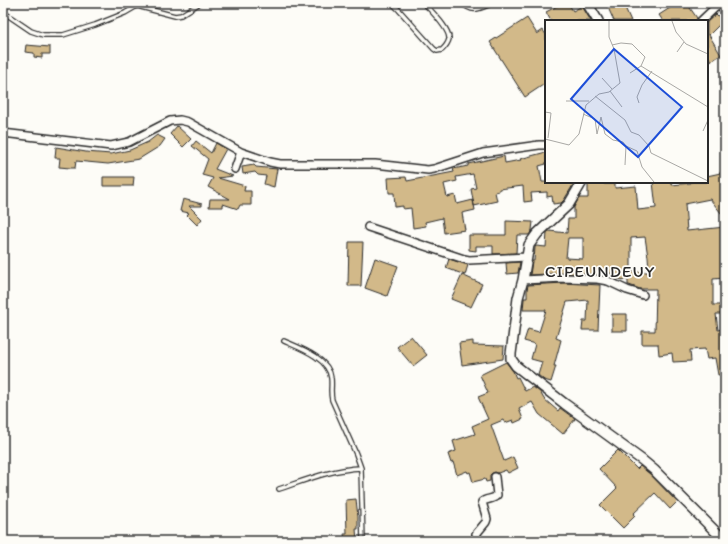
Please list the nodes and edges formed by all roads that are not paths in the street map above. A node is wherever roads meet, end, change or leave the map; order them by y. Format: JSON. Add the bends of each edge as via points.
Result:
{"nodes":[{"id":1,"x":200,"y":3,"type":"edge"},
{"id":2,"x":392,"y":3,"type":"edge"},
{"id":3,"x":424,"y":3,"type":"edge"},
{"id":4,"x":462,"y":3,"type":"edge"},
{"id":5,"x":493,"y":3,"type":"edge"},
{"id":6,"x":587,"y":3,"type":"edge"},
{"id":7,"x":720,"y":3,"type":"edge"},
{"id":8,"x":135,"y":4,"type":"edge"},
{"id":9,"x":3,"y":12,"type":"edge"},
{"id":10,"x":597,"y":20,"type":"edge"},
{"id":11,"x":702,"y":20,"type":"edge"},
{"id":12,"x":3,"y":133,"type":"edge"},
{"id":13,"x":545,"y":145,"type":"edge"},
{"id":14,"x":241,"y":152,"type":"junction"},
{"id":15,"x":235,"y":170,"type":"dead end"},
{"id":16,"x":581,"y":183,"type":"edge"},
{"id":17,"x":368,"y":227,"type":"dead end"},
{"id":18,"x":527,"y":257,"type":"junction"},
{"id":19,"x":523,"y":280,"type":"junction"},
{"id":20,"x":643,"y":295,"type":"dead end"},
{"id":21,"x":284,"y":340,"type":"dead end"},
{"id":22,"x":361,"y":468,"type":"junction"},
{"id":23,"x":495,"y":477,"type":"dead end"},
{"id":24,"x":279,"y":488,"type":"dead end"},
{"id":25,"x":363,"y":541,"type":"edge"},
{"id":26,"x":477,"y":541,"type":"edge"},
{"id":27,"x":725,"y":541,"type":"edge"}],
"edges":[{"from":1,"to":8,"type":"lane","via":[[178,16]]},
{"from":2,"to":3,"type":"lane","via":[[437,51],[442,50],[449,41],[446,30]]},
{"from":4,"to":5,"type":"lane","via":[[476,10]]},
{"from":6,"to":10,"type":"street"},
{"from":7,"to":11,"type":"street"},
{"from":8,"to":9,"type":"lane","via":[[125,13],[63,36],[43,35],[31,31]]},
{"from":12,"to":14,"type":"street","via":[[111,146],[129,142],[170,122],[180,120]]},
{"from":13,"to":14,"type":"street","via":[[483,153],[428,170],[375,164],[280,164]]},
{"from":14,"to":15,"type":"street"},
{"from":16,"to":18,"type":"street","via":[[569,204],[531,240]]},
{"from":17,"to":18,"type":"street","via":[[469,260]]},
{"from":18,"to":19,"type":"street"},
{"from":19,"to":20,"type":"street","via":[[597,279]]},
{"from":19,"to":27,"type":"street","via":[[518,298],[511,354],[516,366],[654,470]]},
{"from":21,"to":22,"type":"lane","via":[[314,355],[327,367],[331,378],[332,400]]},
{"from":22,"to":24,"type":"lane","via":[[331,472]]},
{"from":22,"to":25,"type":"lane"},
{"from":23,"to":26,"type":"street","via":[[497,495],[482,502],[487,519],[476,534]]}]}
